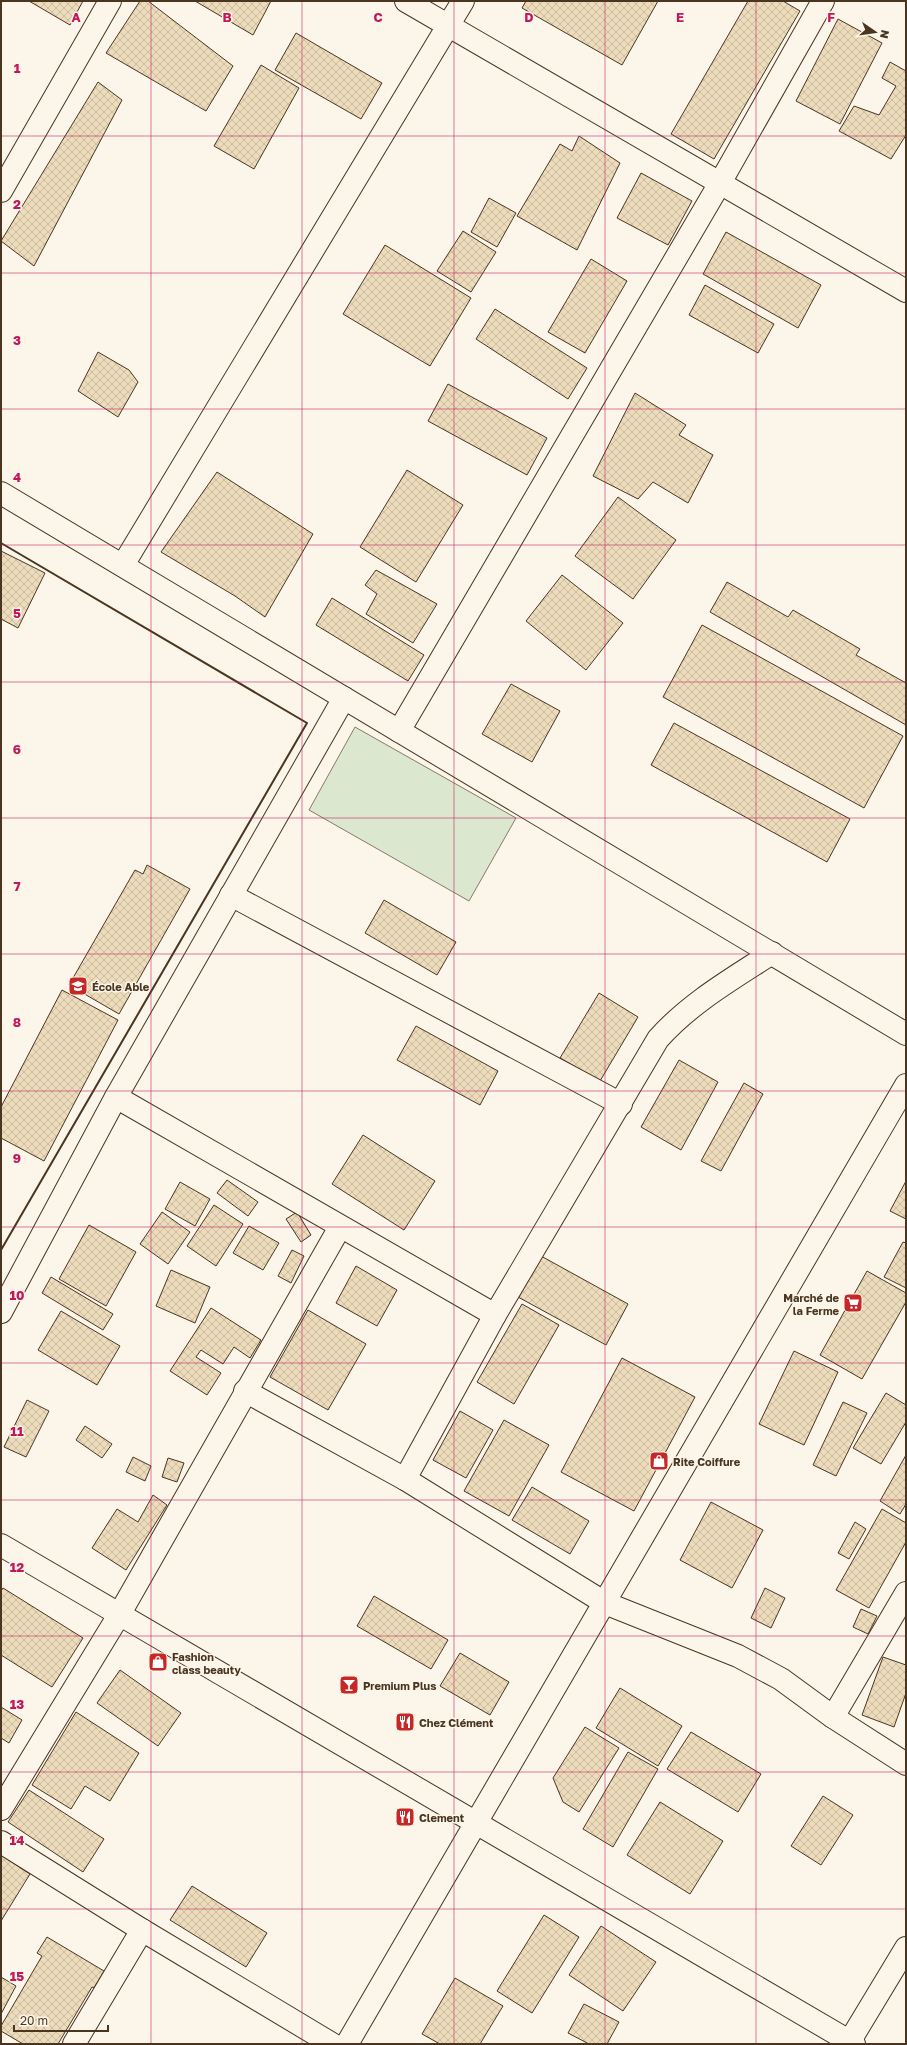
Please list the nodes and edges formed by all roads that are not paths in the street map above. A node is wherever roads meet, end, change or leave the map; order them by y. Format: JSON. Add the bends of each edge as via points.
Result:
{"nodes":[{"id":1,"x":110,"y":1,"type":"edge"},
{"id":2,"x":406,"y":1,"type":"edge"},
{"id":3,"x":463,"y":1,"type":"edge"},
{"id":4,"x":823,"y":1,"type":"edge"},
{"id":5,"x":448,"y":26,"type":"junction"},
{"id":6,"x":720,"y":183,"type":"junction"},
{"id":7,"x":1,"y":190,"type":"edge"},
{"id":8,"x":906,"y":291,"type":"edge"},
{"id":9,"x":1,"y":493,"type":"edge"},
{"id":10,"x":123,"y":565,"type":"junction"},
{"id":11,"x":344,"y":698,"type":"junction"},
{"id":12,"x":399,"y":731,"type":"junction"},
{"id":13,"x":231,"y":895,"type":"junction"},
{"id":14,"x":772,"y":953,"type":"junction"},
{"id":15,"x":906,"y":1034,"type":"edge"},
{"id":16,"x":906,"y":1085,"type":"edge"},
{"id":17,"x":116,"y":1097,"type":"junction"},
{"id":18,"x":620,"y":1104,"type":"junction"},
{"id":19,"x":340,"y":1227,"type":"junction"},
{"id":20,"x":1,"y":1312,"type":"edge"},
{"id":21,"x":495,"y":1315,"type":"junction"},
{"id":22,"x":246,"y":1391,"type":"junction"},
{"id":23,"x":405,"y":1479,"type":"junction"},
{"id":24,"x":1,"y":1545,"type":"edge"},
{"id":25,"x":906,"y":1593,"type":"edge"},
{"id":26,"x":605,"y":1602,"type":"junction"},
{"id":27,"x":119,"y":1615,"type":"junction"},
{"id":28,"x":833,"y":1717,"type":"junction"},
{"id":29,"x":906,"y":1764,"type":"edge"},
{"id":30,"x":1,"y":1809,"type":"edge"},
{"id":31,"x":476,"y":1822,"type":"junction"},
{"id":32,"x":1,"y":1842,"type":"edge"},
{"id":33,"x":142,"y":1930,"type":"junction"},
{"id":34,"x":906,"y":1948,"type":"edge"},
{"id":35,"x":851,"y":2043,"type":"edge"},
{"id":36,"x":74,"y":2044,"type":"edge"},
{"id":37,"x":332,"y":2044,"type":"edge"},
{"id":38,"x":347,"y":2044,"type":"edge"}],
"edges":[{"from":1,"to":7,"type":"street"},
{"from":2,"to":5,"type":"street"},
{"from":3,"to":5,"type":"street"},
{"from":4,"to":6,"type":"street"},
{"from":5,"to":6,"type":"street"},
{"from":5,"to":10,"type":"street"},
{"from":6,"to":8,"type":"street"},
{"from":6,"to":12,"type":"street"},
{"from":9,"to":10,"type":"street"},
{"from":10,"to":11,"type":"street"},
{"from":11,"to":12,"type":"street"},
{"from":11,"to":13,"type":"street"},
{"from":12,"to":14,"type":"street"},
{"from":13,"to":17,"type":"street"},
{"from":13,"to":18,"type":"street"},
{"from":14,"to":15,"type":"street"},
{"from":14,"to":18,"type":"street","via":[[675,1020],[658,1039]]},
{"from":16,"to":26,"type":"street"},
{"from":17,"to":19,"type":"street"},
{"from":17,"to":20,"type":"street"},
{"from":18,"to":21,"type":"street"},
{"from":19,"to":21,"type":"street"},
{"from":19,"to":22,"type":"street"},
{"from":21,"to":23,"type":"street"},
{"from":22,"to":23,"type":"street"},
{"from":22,"to":27,"type":"street"},
{"from":23,"to":26,"type":"street"},
{"from":24,"to":27,"type":"street"},
{"from":25,"to":28,"type":"street"},
{"from":26,"to":28,"type":"street","via":[[738,1656],[781,1679]]},
{"from":26,"to":31,"type":"street"},
{"from":27,"to":30,"type":"street"},
{"from":27,"to":31,"type":"street"},
{"from":28,"to":29,"type":"street"},
{"from":31,"to":35,"type":"street"},
{"from":31,"to":38,"type":"street"},
{"from":32,"to":33,"type":"street"},
{"from":33,"to":36,"type":"street"},
{"from":33,"to":37,"type":"street"},
{"from":34,"to":35,"type":"street"}]}
